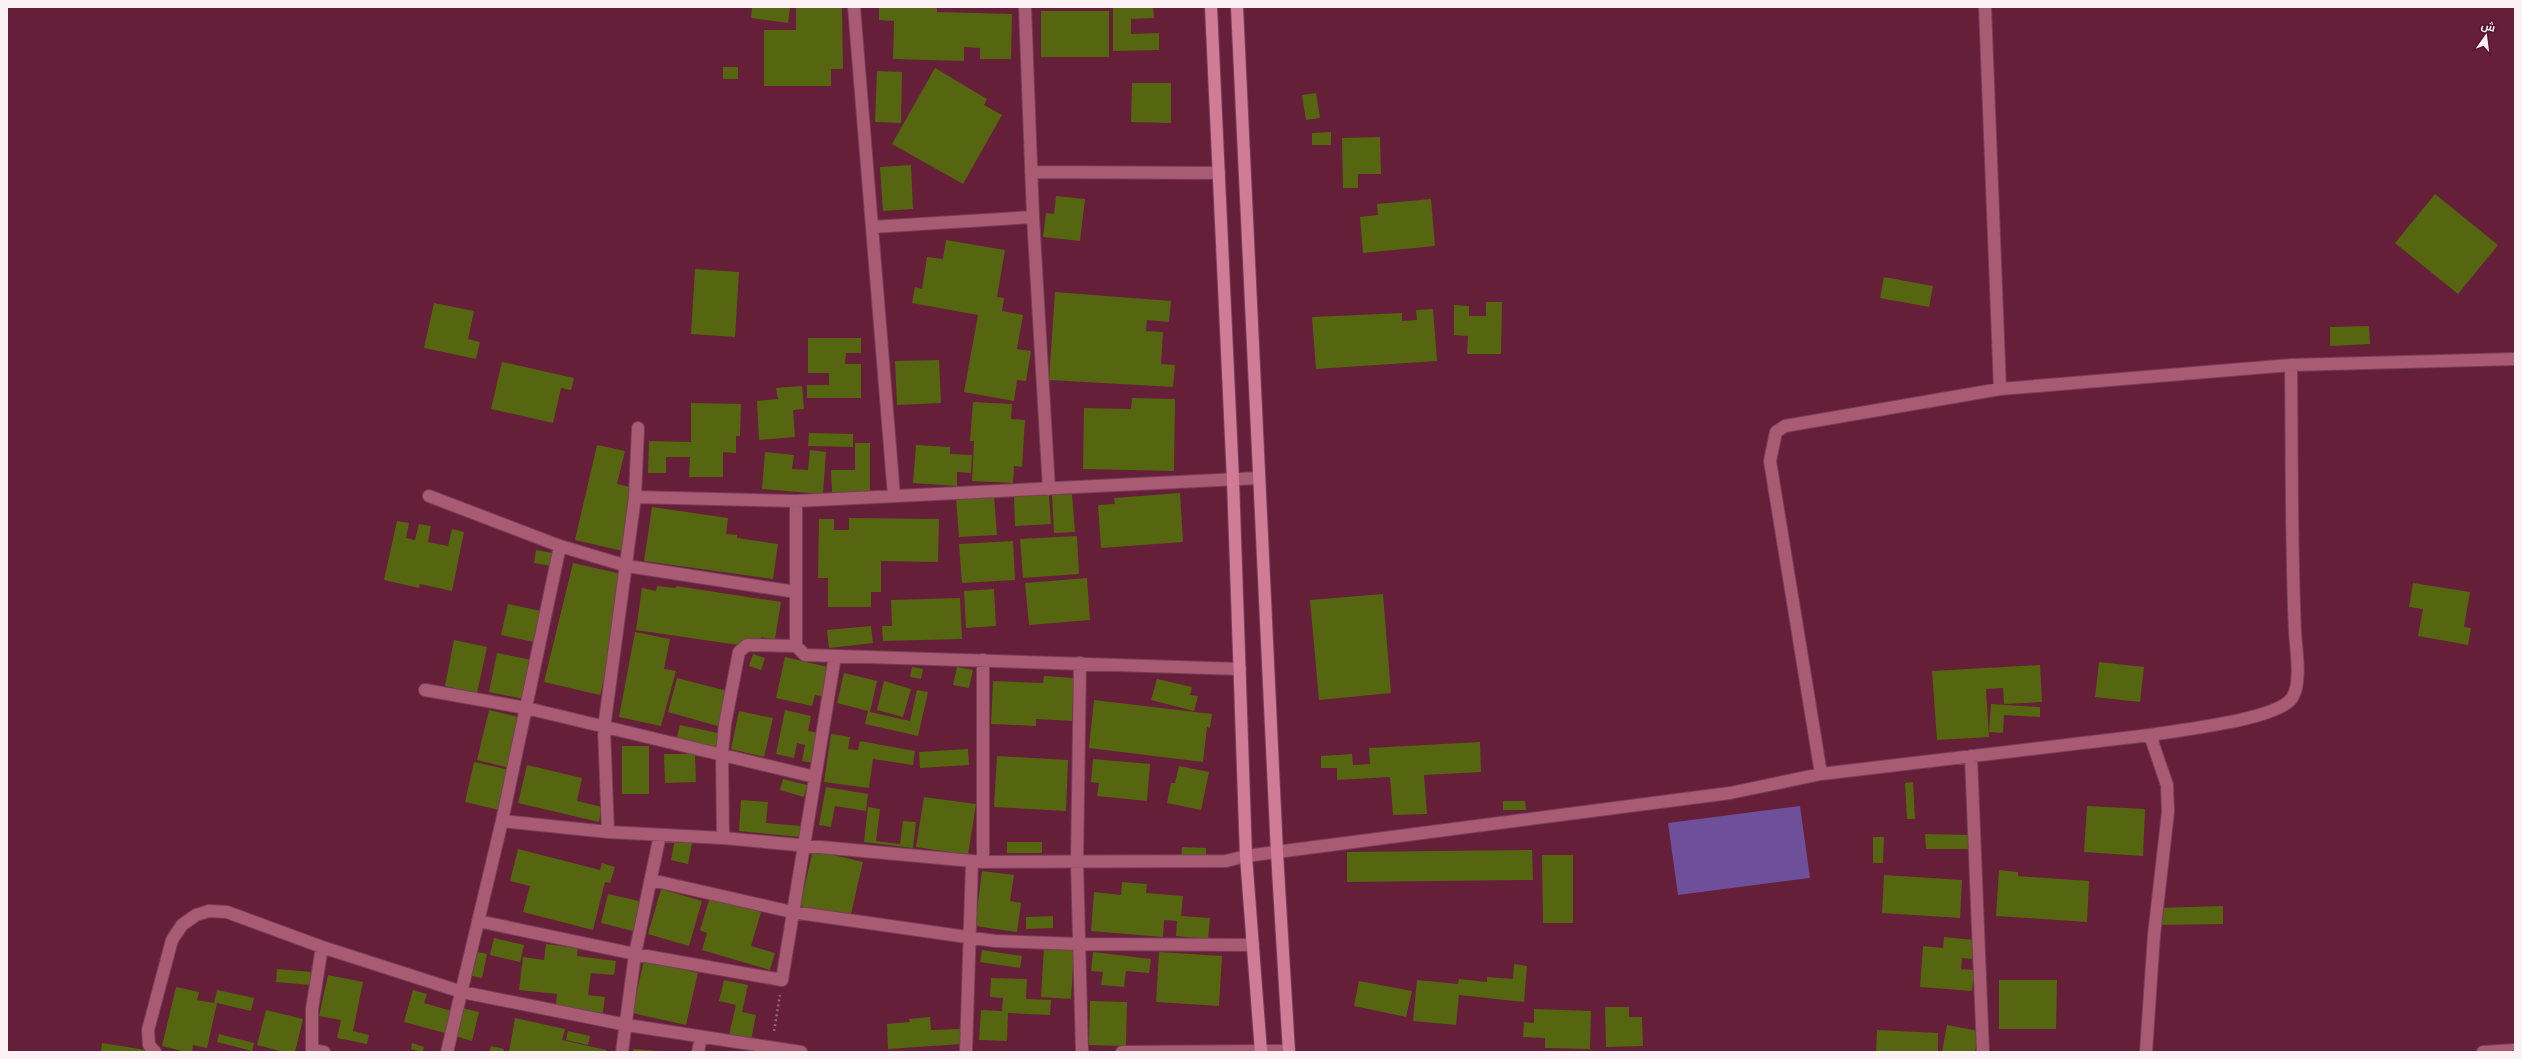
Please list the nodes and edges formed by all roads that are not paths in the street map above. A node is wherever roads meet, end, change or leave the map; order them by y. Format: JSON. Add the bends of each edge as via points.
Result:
{"nodes":[{"id":1,"x":854,"y":7,"type":"edge"},
{"id":2,"x":1025,"y":7,"type":"edge"},
{"id":3,"x":1211,"y":7,"type":"edge"},
{"id":4,"x":1237,"y":7,"type":"edge"},
{"id":5,"x":1985,"y":7,"type":"edge"},
{"id":6,"x":1032,"y":172,"type":"junction"},
{"id":7,"x":1218,"y":173,"type":"junction"},
{"id":8,"x":1033,"y":218,"type":"junction"},
{"id":9,"x":872,"y":227,"type":"junction"},
{"id":10,"x":2515,"y":359,"type":"edge"},
{"id":11,"x":2291,"y":365,"type":"junction"},
{"id":12,"x":2000,"y":389,"type":"junction"},
{"id":13,"x":638,"y":428,"type":"dead end"},
{"id":14,"x":1259,"y":478,"type":"junction"},
{"id":15,"x":1233,"y":480,"type":"junction"},
{"id":16,"x":1049,"y":489,"type":"junction"},
{"id":17,"x":429,"y":496,"type":"dead end"},
{"id":18,"x":894,"y":496,"type":"junction"},
{"id":19,"x":636,"y":497,"type":"junction"},
{"id":20,"x":796,"y":501,"type":"junction"},
{"id":21,"x":560,"y":546,"type":"junction"},
{"id":22,"x":627,"y":566,"type":"junction"},
{"id":23,"x":796,"y":592,"type":"junction"},
{"id":24,"x":796,"y":646,"type":"junction"},
{"id":25,"x":835,"y":656,"type":"junction"},
{"id":26,"x":984,"y":660,"type":"junction"},
{"id":27,"x":1080,"y":663,"type":"junction"},
{"id":28,"x":1240,"y":669,"type":"junction"},
{"id":29,"x":425,"y":690,"type":"dead end"},
{"id":30,"x":526,"y":708,"type":"junction"},
{"id":31,"x":604,"y":728,"type":"junction"},
{"id":32,"x":2150,"y":735,"type":"junction"},
{"id":33,"x":722,"y":753,"type":"junction"},
{"id":34,"x":1971,"y":756,"type":"junction"},
{"id":35,"x":1822,"y":774,"type":"junction"},
{"id":36,"x":814,"y":777,"type":"junction"},
{"id":37,"x":502,"y":821,"type":"junction"},
{"id":38,"x":608,"y":832,"type":"junction"},
{"id":39,"x":660,"y":835,"type":"junction"},
{"id":40,"x":723,"y":838,"type":"junction"},
{"id":41,"x":803,"y":846,"type":"junction"},
{"id":42,"x":1277,"y":853,"type":"junction"},
{"id":43,"x":1246,"y":856,"type":"junction"},
{"id":44,"x":978,"y":862,"type":"junction"},
{"id":45,"x":1077,"y":862,"type":"junction"},
{"id":46,"x":651,"y":880,"type":"junction"},
{"id":47,"x":792,"y":912,"type":"junction"},
{"id":48,"x":478,"y":921,"type":"junction"},
{"id":49,"x":969,"y":937,"type":"junction"},
{"id":50,"x":1080,"y":944,"type":"junction"},
{"id":51,"x":1253,"y":945,"type":"junction"},
{"id":52,"x":322,"y":947,"type":"junction"},
{"id":53,"x":635,"y":954,"type":"junction"},
{"id":54,"x":462,"y":992,"type":"junction"},
{"id":55,"x":627,"y":1025,"type":"junction"},
{"id":56,"x":701,"y":1037,"type":"junction"},
{"id":57,"x":2515,"y":1050,"type":"edge"},
{"id":58,"x":312,"y":1051,"type":"edge"},
{"id":59,"x":1289,"y":1051,"type":"edge"},
{"id":60,"x":155,"y":1052,"type":"edge"},
{"id":61,"x":324,"y":1052,"type":"edge"},
{"id":62,"x":447,"y":1052,"type":"edge"},
{"id":63,"x":622,"y":1052,"type":"edge"},
{"id":64,"x":698,"y":1052,"type":"edge"},
{"id":65,"x":801,"y":1052,"type":"edge"},
{"id":66,"x":966,"y":1052,"type":"edge"},
{"id":67,"x":1082,"y":1052,"type":"edge"},
{"id":68,"x":1122,"y":1052,"type":"edge"},
{"id":69,"x":1261,"y":1052,"type":"edge"},
{"id":70,"x":1983,"y":1052,"type":"edge"},
{"id":71,"x":2146,"y":1052,"type":"edge"},
{"id":72,"x":2483,"y":1052,"type":"edge"}],
"edges":[{"from":1,"to":9,"type":"street"},
{"from":2,"to":6,"type":"street"},
{"from":3,"to":7,"type":"main road"},
{"from":4,"to":14,"type":"main road"},
{"from":5,"to":12,"type":"street"},
{"from":6,"to":7,"type":"street"},
{"from":6,"to":8,"type":"street"},
{"from":7,"to":15,"type":"main road"},
{"from":8,"to":9,"type":"street"},
{"from":8,"to":16,"type":"street"},
{"from":9,"to":18,"type":"street"},
{"from":10,"to":11,"type":"street"},
{"from":11,"to":12,"type":"street"},
{"from":11,"to":32,"type":"street","via":[[2293,588],[2297,678],[2292,698],[2279,709],[2249,718]]},
{"from":12,"to":35,"type":"street","via":[[1796,423],[1776,432],[1770,461]]},
{"from":13,"to":19,"type":"street"},
{"from":14,"to":15,"type":"street"},
{"from":14,"to":42,"type":"main road"},
{"from":15,"to":16,"type":"street"},
{"from":15,"to":28,"type":"main road"},
{"from":16,"to":18,"type":"street"},
{"from":17,"to":21,"type":"street"},
{"from":18,"to":20,"type":"street"},
{"from":19,"to":20,"type":"street"},
{"from":19,"to":22,"type":"street"},
{"from":20,"to":23,"type":"street"},
{"from":21,"to":22,"type":"street"},
{"from":21,"to":30,"type":"street"},
{"from":22,"to":23,"type":"street"},
{"from":22,"to":31,"type":"street"},
{"from":23,"to":24,"type":"street"},
{"from":24,"to":25,"type":"street","via":[[806,655]]},
{"from":24,"to":33,"type":"street","via":[[747,645],[739,652]]},
{"from":25,"to":26,"type":"street"},
{"from":25,"to":36,"type":"street"},
{"from":26,"to":27,"type":"street"},
{"from":26,"to":44,"type":"street"},
{"from":27,"to":28,"type":"street"},
{"from":27,"to":45,"type":"street"},
{"from":28,"to":43,"type":"main road"},
{"from":29,"to":30,"type":"street"},
{"from":30,"to":31,"type":"street"},
{"from":30,"to":37,"type":"street"},
{"from":31,"to":33,"type":"street"},
{"from":31,"to":38,"type":"street"},
{"from":32,"to":34,"type":"street"},
{"from":32,"to":71,"type":"street","via":[[2167,785],[2168,812],[2154,935]]},
{"from":33,"to":36,"type":"street"},
{"from":33,"to":40,"type":"street"},
{"from":34,"to":35,"type":"street"},
{"from":34,"to":70,"type":"street"},
{"from":35,"to":42,"type":"street","via":[[1730,793]]},
{"from":36,"to":41,"type":"street"},
{"from":37,"to":38,"type":"street"},
{"from":37,"to":48,"type":"street"},
{"from":38,"to":39,"type":"street"},
{"from":39,"to":40,"type":"street"},
{"from":39,"to":46,"type":"street"},
{"from":40,"to":41,"type":"street"},
{"from":41,"to":44,"type":"street"},
{"from":41,"to":47,"type":"street"},
{"from":42,"to":43,"type":"street"},
{"from":42,"to":59,"type":"main road"},
{"from":43,"to":45,"type":"street","via":[[1226,861]]},
{"from":43,"to":51,"type":"main road"},
{"from":44,"to":45,"type":"street"},
{"from":44,"to":49,"type":"street"},
{"from":45,"to":50,"type":"street"},
{"from":46,"to":47,"type":"street"},
{"from":46,"to":53,"type":"street"},
{"from":47,"to":49,"type":"street"},
{"from":47,"to":53,"type":"street","via":[[782,980]]},
{"from":48,"to":53,"type":"street"},
{"from":48,"to":54,"type":"street"},
{"from":49,"to":50,"type":"street","via":[[995,941]]},
{"from":49,"to":66,"type":"street"},
{"from":50,"to":51,"type":"street"},
{"from":50,"to":67,"type":"street"},
{"from":51,"to":69,"type":"main road"},
{"from":52,"to":54,"type":"street"},
{"from":52,"to":58,"type":"street","via":[[312,1009]]},
{"from":52,"to":60,"type":"street","via":[[227,912],[209,911],[196,915],[182,925],[172,940],[148,1030],[149,1045]]},
{"from":53,"to":55,"type":"street"},
{"from":54,"to":55,"type":"street"},
{"from":54,"to":62,"type":"street"},
{"from":55,"to":56,"type":"street"},
{"from":55,"to":63,"type":"street"},
{"from":56,"to":64,"type":"street"},
{"from":56,"to":65,"type":"street"},
{"from":57,"to":72,"type":"street"},
{"from":58,"to":61,"type":"street"},
{"from":59,"to":69,"type":"street"},
{"from":68,"to":69,"type":"street"}]}
